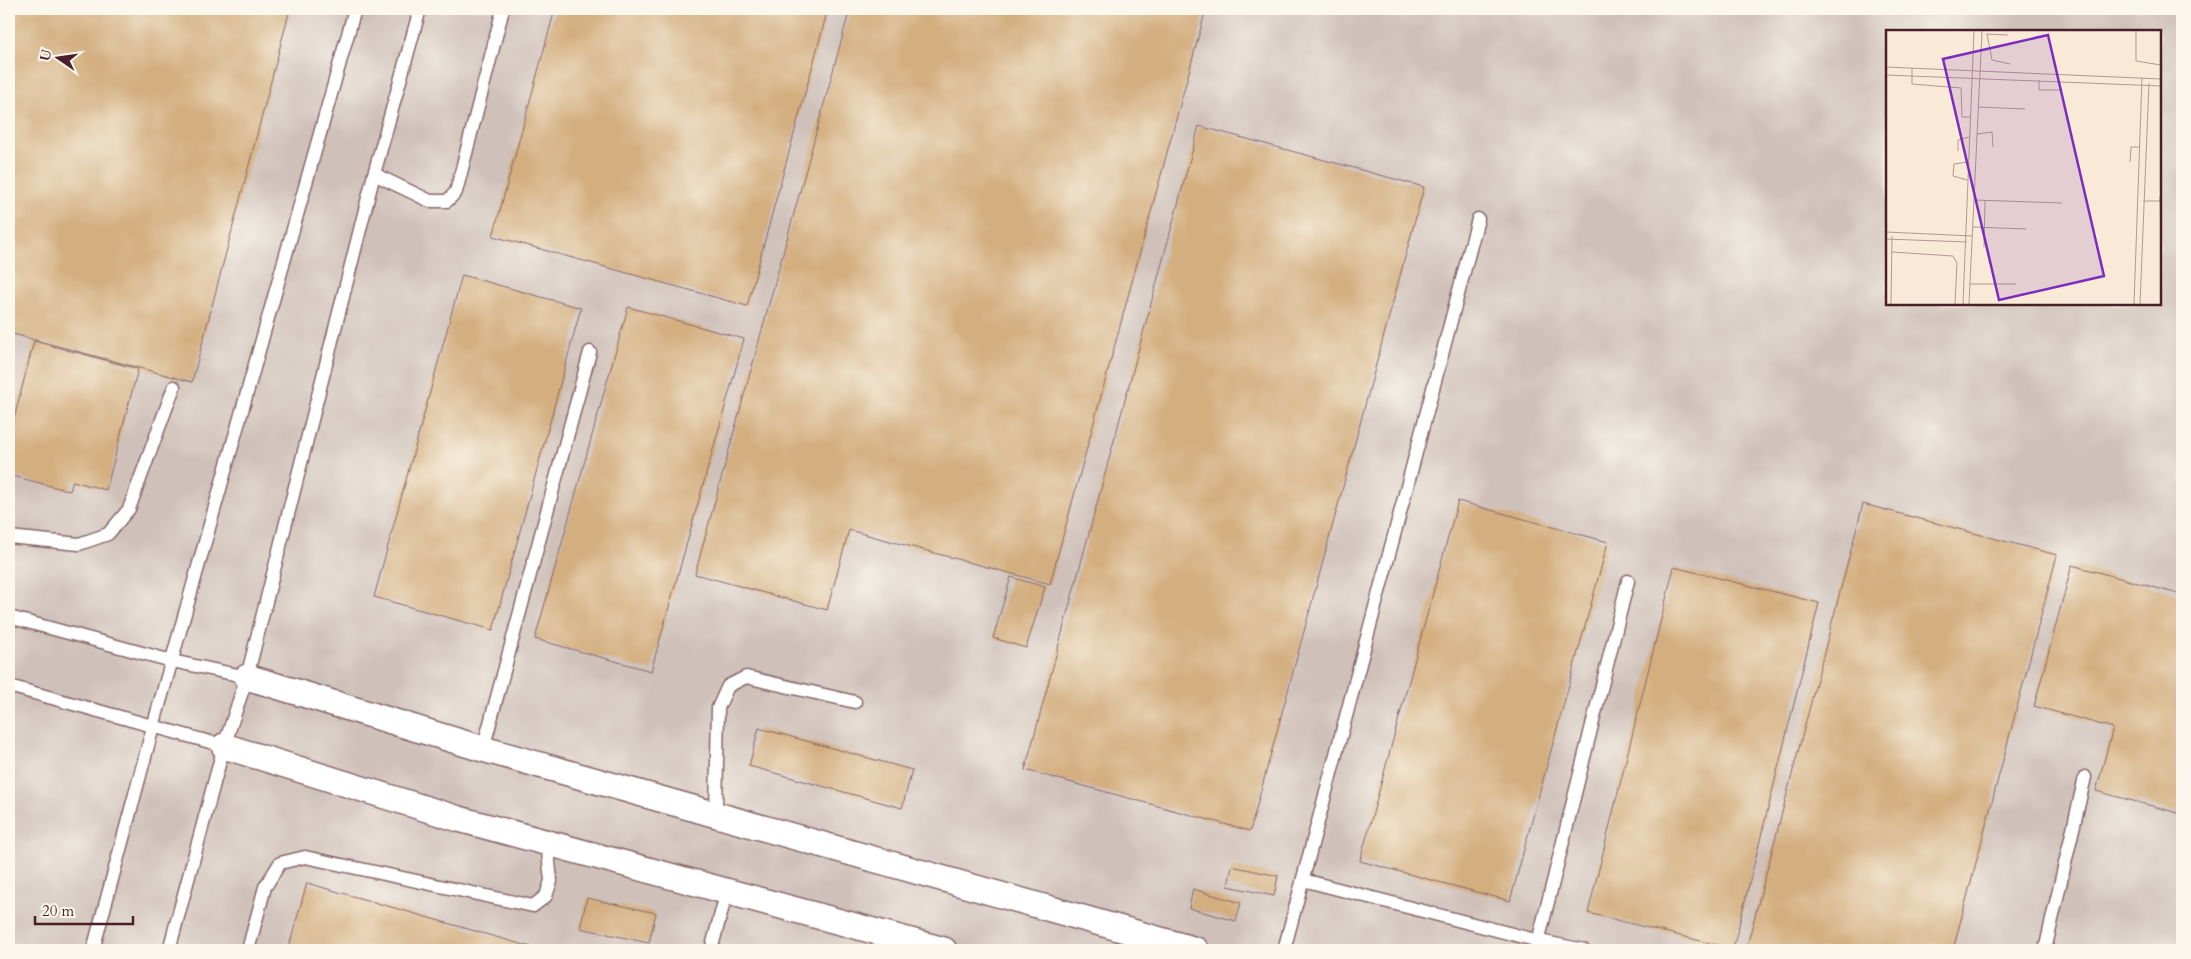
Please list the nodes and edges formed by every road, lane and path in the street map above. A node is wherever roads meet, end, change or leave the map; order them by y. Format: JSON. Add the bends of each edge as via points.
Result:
{"nodes":[{"id":1,"x":355,"y":9,"type":"edge"},
{"id":2,"x":420,"y":9,"type":"edge"},
{"id":3,"x":503,"y":9,"type":"edge"},
{"id":4,"x":374,"y":174,"type":"junction"},
{"id":5,"x":1478,"y":219,"type":"dead end"},
{"id":6,"x":590,"y":352,"type":"dead end"},
{"id":7,"x":174,"y":387,"type":"dead end"},
{"id":8,"x":9,"y":537,"type":"edge"},
{"id":9,"x":1628,"y":581,"type":"dead end"},
{"id":10,"x":9,"y":617,"type":"edge"},
{"id":11,"x":172,"y":661,"type":"junction"},
{"id":12,"x":247,"y":677,"type":"junction"},
{"id":13,"x":9,"y":686,"type":"edge"},
{"id":14,"x":855,"y":702,"type":"dead end"},
{"id":15,"x":153,"y":727,"type":"junction"},
{"id":16,"x":224,"y":746,"type":"junction"},
{"id":17,"x":483,"y":749,"type":"junction"},
{"id":18,"x":2085,"y":777,"type":"dead end"},
{"id":19,"x":716,"y":814,"type":"junction"},
{"id":20,"x":547,"y":843,"type":"junction"},
{"id":21,"x":1303,"y":880,"type":"junction"},
{"id":22,"x":727,"y":891,"type":"junction"},
{"id":23,"x":1538,"y":946,"type":"edge"},
{"id":24,"x":938,"y":949,"type":"edge"},
{"id":25,"x":93,"y":950,"type":"edge"},
{"id":26,"x":169,"y":950,"type":"edge"},
{"id":27,"x":248,"y":950,"type":"edge"},
{"id":28,"x":712,"y":950,"type":"edge"},
{"id":29,"x":1196,"y":950,"type":"edge"},
{"id":30,"x":1284,"y":950,"type":"edge"},
{"id":31,"x":1584,"y":950,"type":"edge"},
{"id":32,"x":2045,"y":950,"type":"edge"}],
"edges":[{"from":1,"to":11,"type":"lane"},
{"from":2,"to":4,"type":"lane"},
{"from":3,"to":4,"type":"lane","via":[[456,192],[447,201],[430,201]]},
{"from":4,"to":12,"type":"lane"},
{"from":5,"to":21,"type":"lane"},
{"from":6,"to":17,"type":"lane"},
{"from":7,"to":8,"type":"lane","via":[[129,509],[108,534],[79,544]]},
{"from":9,"to":23,"type":"lane"},
{"from":10,"to":11,"type":"lane"},
{"from":11,"to":12,"type":"lane"},
{"from":11,"to":15,"type":"lane"},
{"from":12,"to":16,"type":"lane"},
{"from":12,"to":17,"type":"street"},
{"from":13,"to":15,"type":"lane"},
{"from":14,"to":19,"type":"lane","via":[[746,677],[728,686],[718,708]]},
{"from":15,"to":16,"type":"lane"},
{"from":15,"to":25,"type":"lane"},
{"from":16,"to":20,"type":"street"},
{"from":16,"to":26,"type":"lane"},
{"from":17,"to":19,"type":"street"},
{"from":18,"to":32,"type":"lane"},
{"from":19,"to":29,"type":"street"},
{"from":20,"to":22,"type":"street"},
{"from":20,"to":27,"type":"lane","via":[[551,881],[546,896],[533,906],[305,857],[280,863],[266,887]]},
{"from":21,"to":23,"type":"lane"},
{"from":21,"to":30,"type":"lane"},
{"from":22,"to":24,"type":"street"},
{"from":22,"to":28,"type":"lane"},
{"from":23,"to":31,"type":"lane"}]}
